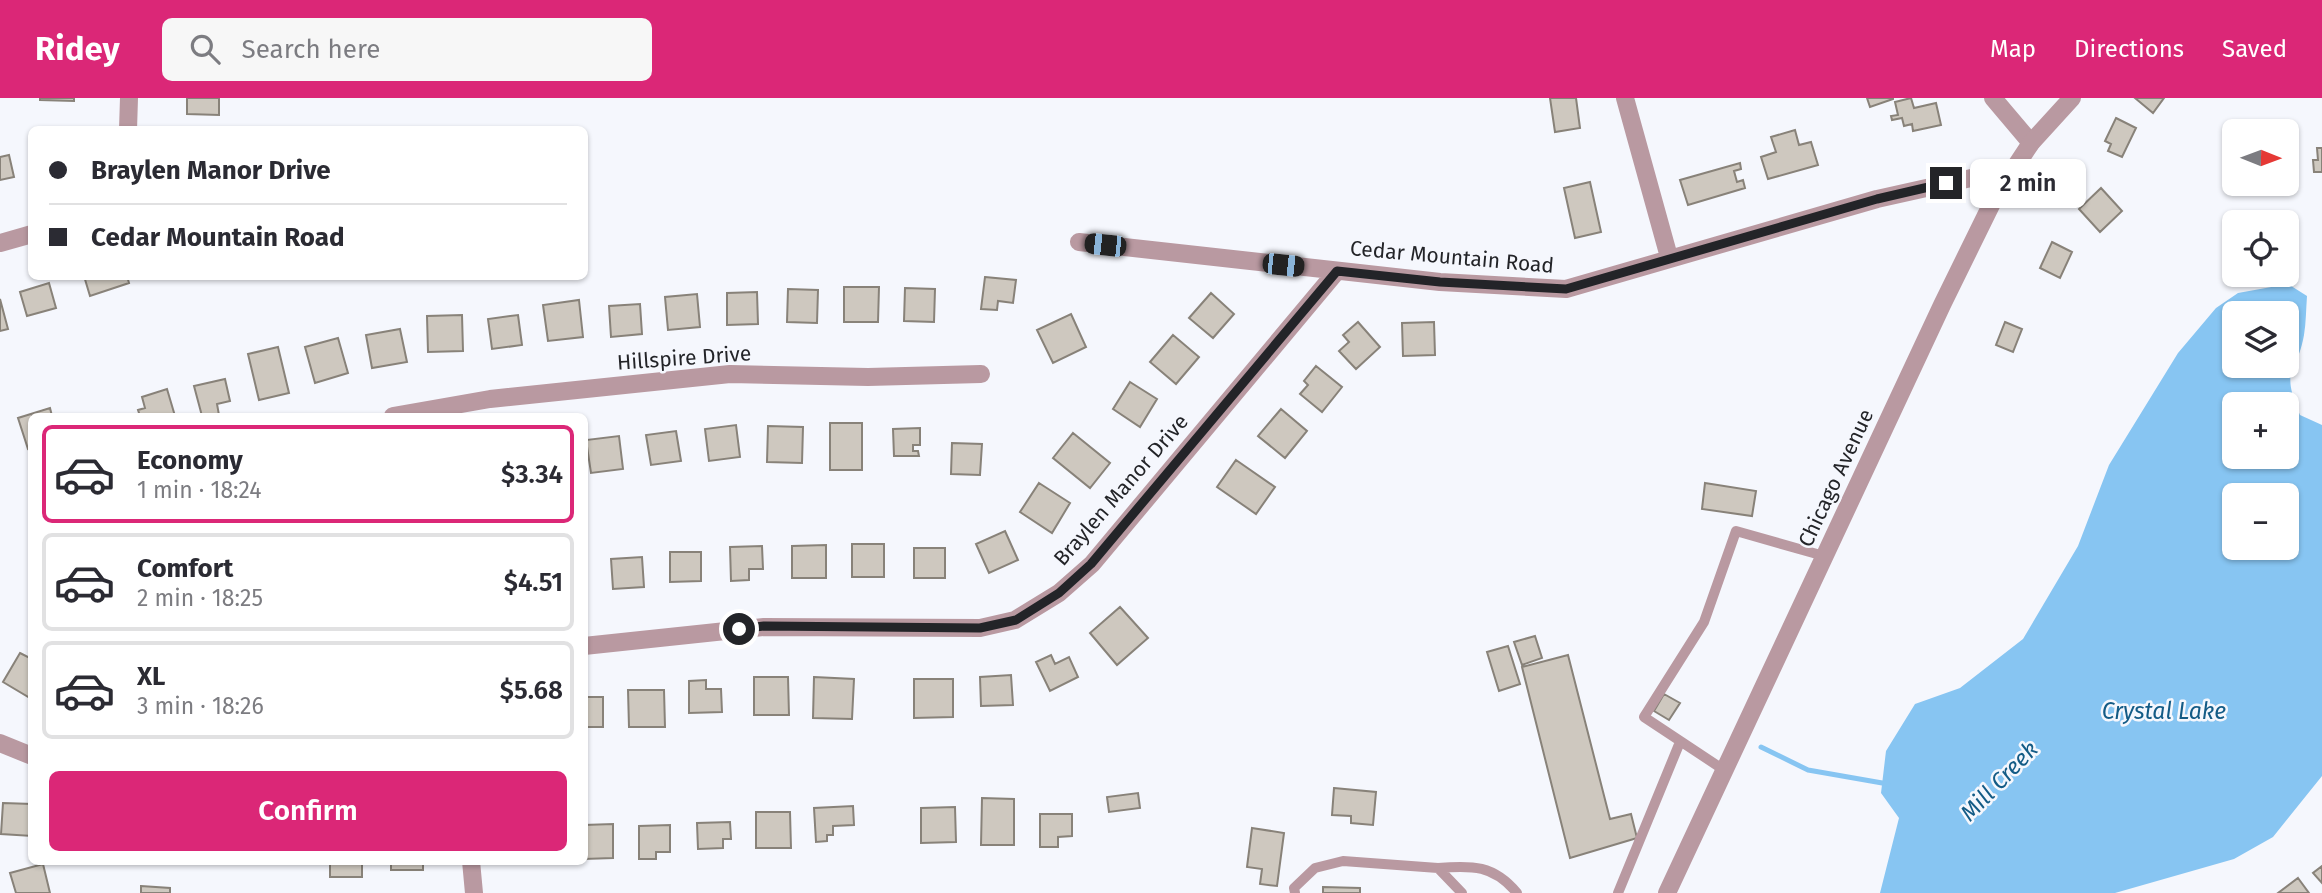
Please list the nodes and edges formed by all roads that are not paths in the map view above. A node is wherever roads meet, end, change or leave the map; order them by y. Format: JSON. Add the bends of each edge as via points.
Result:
{"nodes":[{"id":1,"x":129,"y":98,"type":"edge"},
{"id":2,"x":1625,"y":98,"type":"edge"},
{"id":3,"x":1993,"y":98,"type":"edge"},
{"id":4,"x":2072,"y":98,"type":"edge"},
{"id":5,"x":128,"y":126,"type":"edge"},
{"id":6,"x":2031,"y":143,"type":"junction"},
{"id":7,"x":2016,"y":168,"type":"junction"},
{"id":8,"x":28,"y":235,"type":"edge"},
{"id":9,"x":1079,"y":242,"type":"dead end"},
{"id":10,"x":0,"y":243,"type":"edge"},
{"id":11,"x":1669,"y":257,"type":"junction"},
{"id":12,"x":1337,"y":271,"type":"junction"},
{"id":13,"x":981,"y":374,"type":"dead end"},
{"id":14,"x":419,"y":413,"type":"edge"},
{"id":15,"x":1824,"y":556,"type":"junction"},
{"id":16,"x":588,"y":646,"type":"edge"},
{"id":17,"x":1680,"y":742,"type":"junction"},
{"id":18,"x":0,"y":743,"type":"edge"},
{"id":19,"x":28,"y":754,"type":"edge"},
{"id":20,"x":1724,"y":770,"type":"junction"},
{"id":21,"x":471,"y":865,"type":"edge"},
{"id":22,"x":1438,"y":868,"type":"junction"},
{"id":23,"x":474,"y":893,"type":"edge"},
{"id":24,"x":1294,"y":893,"type":"edge"},
{"id":25,"x":1462,"y":893,"type":"edge"},
{"id":26,"x":1517,"y":893,"type":"edge"},
{"id":27,"x":1618,"y":893,"type":"edge"},
{"id":28,"x":1667,"y":893,"type":"edge"}],
"edges":[{"from":1,"to":5,"type":"street"},
{"from":2,"to":11,"type":"street"},
{"from":3,"to":6,"type":"street"},
{"from":4,"to":6,"type":"street","name":"Chicago Avenue"},
{"from":6,"to":7,"type":"street","name":"Chicago Avenue"},
{"from":7,"to":11,"type":"street","name":"Cedar Mountain Road","via":[[1877,199]]},
{"from":7,"to":15,"type":"street","name":"Chicago Avenue","via":[[1994,199],[1947,293]]},
{"from":8,"to":10,"type":"street"},
{"from":9,"to":12,"type":"street","name":"Cedar Mountain Road"},
{"from":11,"to":12,"type":"street","name":"Cedar Mountain Road","via":[[1566,289]]},
{"from":12,"to":16,"type":"street","name":"Braylen Manor Drive","via":[[1091,564],[1059,593],[1016,620],[980,628],[764,626]]},
{"from":13,"to":14,"type":"street","name":"Hillspire Drive","via":[[730,374],[491,399]]},
{"from":15,"to":17,"type":"lane","via":[[1736,531],[1704,622],[1644,718]]},
{"from":15,"to":20,"type":"street","name":"Chicago Avenue"},
{"from":17,"to":20,"type":"lane"},
{"from":17,"to":27,"type":"lane"},
{"from":18,"to":19,"type":"street"},
{"from":20,"to":28,"type":"street","name":"Chicago Avenue"},
{"from":21,"to":23,"type":"street"},
{"from":22,"to":24,"type":"lane","via":[[1343,861],[1315,868]]},
{"from":22,"to":25,"type":"lane"},
{"from":22,"to":26,"type":"lane","via":[[1475,865],[1507,882]]}]}
